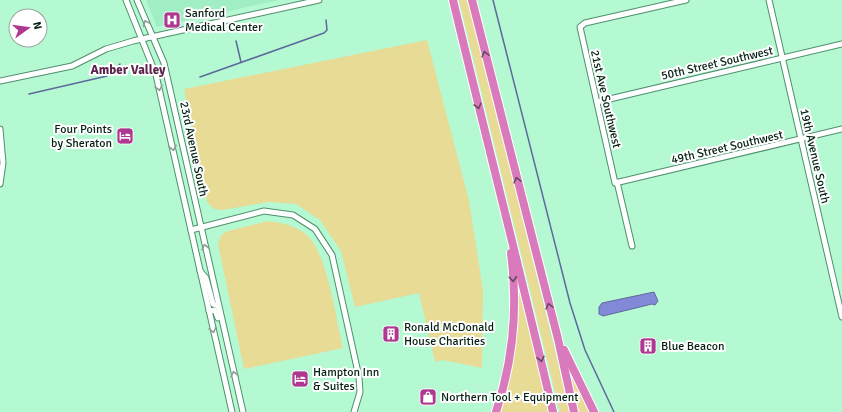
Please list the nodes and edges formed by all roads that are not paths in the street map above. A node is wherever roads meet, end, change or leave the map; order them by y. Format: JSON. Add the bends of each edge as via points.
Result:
{"nodes":[{"id":1,"x":126,"y":0,"type":"edge"},
{"id":2,"x":137,"y":0,"type":"edge"},
{"id":3,"x":319,"y":0,"type":"edge"},
{"id":4,"x":453,"y":0,"type":"edge"},
{"id":5,"x":472,"y":0,"type":"edge"},
{"id":6,"x":686,"y":0,"type":"edge"},
{"id":7,"x":769,"y":0,"type":"edge"},
{"id":8,"x":153,"y":37,"type":"junction"},
{"id":9,"x":142,"y":40,"type":"junction"},
{"id":10,"x":842,"y":44,"type":"edge"},
{"id":11,"x":782,"y":58,"type":"junction"},
{"id":12,"x":0,"y":81,"type":"edge"},
{"id":13,"x":596,"y":102,"type":"junction"},
{"id":14,"x":0,"y":129,"type":"edge"},
{"id":15,"x":842,"y":129,"type":"edge"},
{"id":16,"x":801,"y":140,"type":"junction"},
{"id":17,"x":616,"y":182,"type":"junction"},
{"id":18,"x":0,"y":184,"type":"edge"},
{"id":19,"x":507,"y":226,"type":"junction"},
{"id":20,"x":200,"y":227,"type":"junction"},
{"id":21,"x":191,"y":230,"type":"junction"},
{"id":22,"x":632,"y":246,"type":"dead end"},
{"id":23,"x":200,"y":271,"type":"junction"},
{"id":24,"x":218,"y":306,"type":"junction"},
{"id":25,"x":209,"y":311,"type":"junction"},
{"id":26,"x":842,"y":317,"type":"edge"},
{"id":27,"x":556,"y":331,"type":"junction"},
{"id":28,"x":226,"y":339,"type":"junction"},
{"id":29,"x":232,"y":412,"type":"edge"},
{"id":30,"x":243,"y":412,"type":"edge"},
{"id":31,"x":354,"y":412,"type":"edge"},
{"id":32,"x":496,"y":412,"type":"edge"},
{"id":33,"x":553,"y":412,"type":"edge"},
{"id":34,"x":574,"y":412,"type":"edge"},
{"id":35,"x":594,"y":412,"type":"edge"}],
"edges":[{"from":1,"to":9,"type":"street","name":"23rd Avenue South"},
{"from":8,"to":2,"type":"street","name":"23rd Avenue South","one_way":true},
{"from":3,"to":8,"type":"street"},
{"from":4,"to":19,"type":"highway","one_way":true},
{"from":27,"to":5,"type":"highway","one_way":true},
{"from":6,"to":13,"type":"street","name":"21st Ave Southwest","via":[[585,23],[580,27]]},
{"from":7,"to":11,"type":"street","name":"19th Avenue South"},
{"from":8,"to":9,"type":"street"},
{"from":8,"to":20,"type":"street","name":"23rd Avenue South","via":[[167,75]]},
{"from":9,"to":12,"type":"street","via":[[106,49],[72,66]]},
{"from":9,"to":21,"type":"street","name":"23rd Avenue South","one_way":true,"via":[[156,75]]},
{"from":10,"to":11,"type":"street","name":"50th Street Southwest"},
{"from":11,"to":13,"type":"street","name":"50th Street Southwest"},
{"from":11,"to":16,"type":"street","name":"19th Avenue South"},
{"from":13,"to":17,"type":"street","name":"21st Ave Southwest"},
{"from":14,"to":18,"type":"street","via":[[3,163]]},
{"from":15,"to":16,"type":"street","name":"49th Street Southwest"},
{"from":16,"to":17,"type":"street","name":"49th Street Southwest"},
{"from":16,"to":26,"type":"street","name":"19th Avenue South"},
{"from":17,"to":22,"type":"street","name":"21st Ave Southwest"},
{"from":19,"to":32,"type":"highway","one_way":true,"via":[[514,304],[507,375]]},
{"from":19,"to":33,"type":"highway","one_way":true,"via":[[523,280]]},
{"from":20,"to":21,"type":"street"},
{"from":24,"to":20,"type":"street","name":"23rd Avenue South","one_way":true},
{"from":20,"to":31,"type":"street","via":[[264,212],[293,215],[315,229],[332,254],[359,377],[360,392]]},
{"from":21,"to":23,"type":"street","name":"23rd Avenue South"},
{"from":23,"to":24,"type":"street","name":"23rd Avenue South","via":[[206,278],[213,304]]},
{"from":23,"to":25,"type":"street","name":"23rd Avenue South"},
{"from":24,"to":28,"type":"street","name":"23rd Avenue South"},
{"from":25,"to":28,"type":"street","name":"23rd Avenue South","via":[[215,310],[217,313],[222,335]]},
{"from":25,"to":29,"type":"street","name":"23rd Avenue South","one_way":true},
{"from":27,"to":34,"type":"highway"},
{"from":27,"to":35,"type":"highway","via":[[572,370]]},
{"from":30,"to":28,"type":"street","name":"23rd Avenue South","one_way":true}]}
